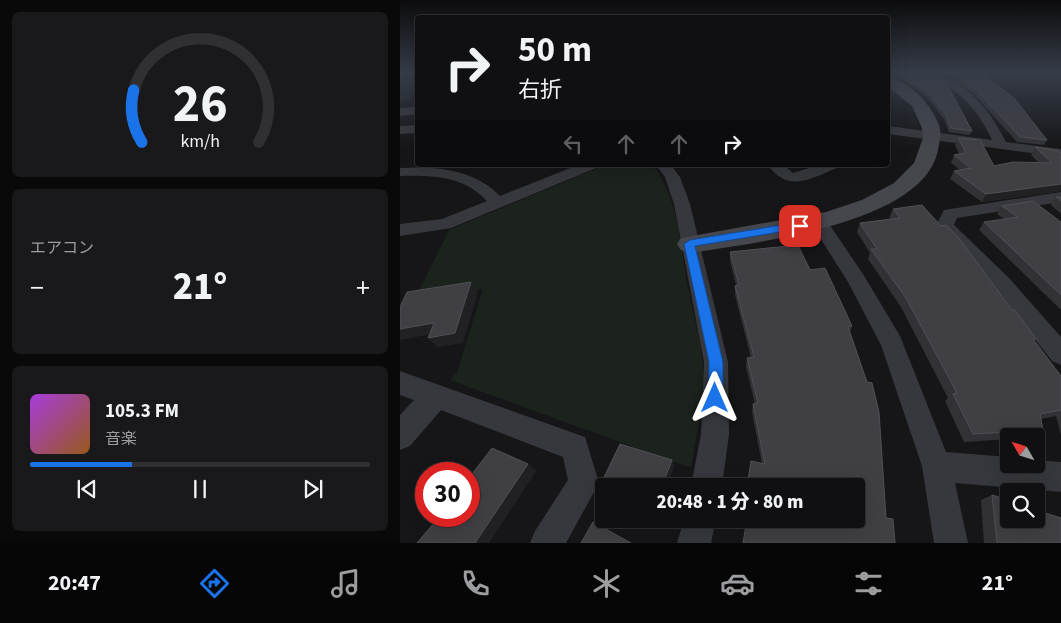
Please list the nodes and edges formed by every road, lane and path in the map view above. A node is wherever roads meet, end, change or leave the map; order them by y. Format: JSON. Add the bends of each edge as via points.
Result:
{"nodes":[{"id":1,"x":912,"y":97,"type":"edge"},
{"id":2,"x":969,"y":97,"type":"edge"},
{"id":3,"x":415,"y":110,"type":"edge"},
{"id":4,"x":400,"y":112,"type":"edge"},
{"id":5,"x":415,"y":129,"type":"edge"},
{"id":6,"x":400,"y":130,"type":"edge"},
{"id":7,"x":890,"y":130,"type":"edge"},
{"id":8,"x":932,"y":136,"type":"junction"},
{"id":9,"x":1001,"y":145,"type":"junction"},
{"id":10,"x":1061,"y":152,"type":"edge"},
{"id":11,"x":586,"y":167,"type":"edge"},
{"id":12,"x":664,"y":167,"type":"edge"},
{"id":13,"x":777,"y":167,"type":"edge"},
{"id":14,"x":826,"y":167,"type":"edge"},
{"id":15,"x":400,"y":172,"type":"edge"},
{"id":16,"x":1061,"y":198,"type":"edge"},
{"id":17,"x":1032,"y":202,"type":"junction"},
{"id":18,"x":498,"y":203,"type":"junction"},
{"id":19,"x":1046,"y":213,"type":"edge"},
{"id":20,"x":819,"y":222,"type":"junction"},
{"id":21,"x":400,"y":230,"type":"edge"},
{"id":22,"x":690,"y":244,"type":"junction"},
{"id":23,"x":1061,"y":354,"type":"edge"},
{"id":24,"x":400,"y":383,"type":"edge"},
{"id":25,"x":437,"y":395,"type":"junction"},
{"id":26,"x":400,"y":436,"type":"edge"},
{"id":27,"x":936,"y":466,"type":"junction"},
{"id":28,"x":1061,"y":477,"type":"edge"},
{"id":29,"x":708,"y":478,"type":"edge"},
{"id":30,"x":698,"y":528,"type":"edge"},
{"id":31,"x":547,"y":543,"type":"edge"},
{"id":32,"x":694,"y":543,"type":"edge"},
{"id":33,"x":951,"y":543,"type":"edge"}],
"edges":[{"from":1,"to":8,"type":"street","via":[[929,119]]},
{"from":2,"to":9,"type":"street","via":[[983,110]]},
{"from":3,"to":4,"type":"street"},
{"from":5,"to":6,"type":"street"},
{"from":7,"to":8,"type":"street"},
{"from":8,"to":9,"type":"street"},
{"from":8,"to":20,"type":"street","via":[[931,151],[924,166],[889,196]]},
{"from":9,"to":10,"type":"street"},
{"from":11,"to":18,"type":"street"},
{"from":12,"to":22,"type":"street","via":[[672,177],[682,204]]},
{"from":13,"to":14,"type":"street","via":[[790,178]]},
{"from":15,"to":18,"type":"street","via":[[437,173],[463,178],[482,187]]},
{"from":16,"to":17,"type":"street"},
{"from":17,"to":19,"type":"street"},
{"from":17,"to":23,"type":"street","via":[[950,214],[945,226],[1002,283]]},
{"from":18,"to":21,"type":"street","via":[[445,224]]},
{"from":20,"to":22,"type":"street"},
{"from":20,"to":27,"type":"street","via":[[892,343]]},
{"from":22,"to":29,"type":"street","via":[[716,362],[715,434]]},
{"from":24,"to":25,"type":"street"},
{"from":25,"to":26,"type":"street"},
{"from":25,"to":31,"type":"street","via":[[575,447],[584,483]]},
{"from":27,"to":28,"type":"street"},
{"from":27,"to":33,"type":"street"},
{"from":30,"to":32,"type":"street"}]}
